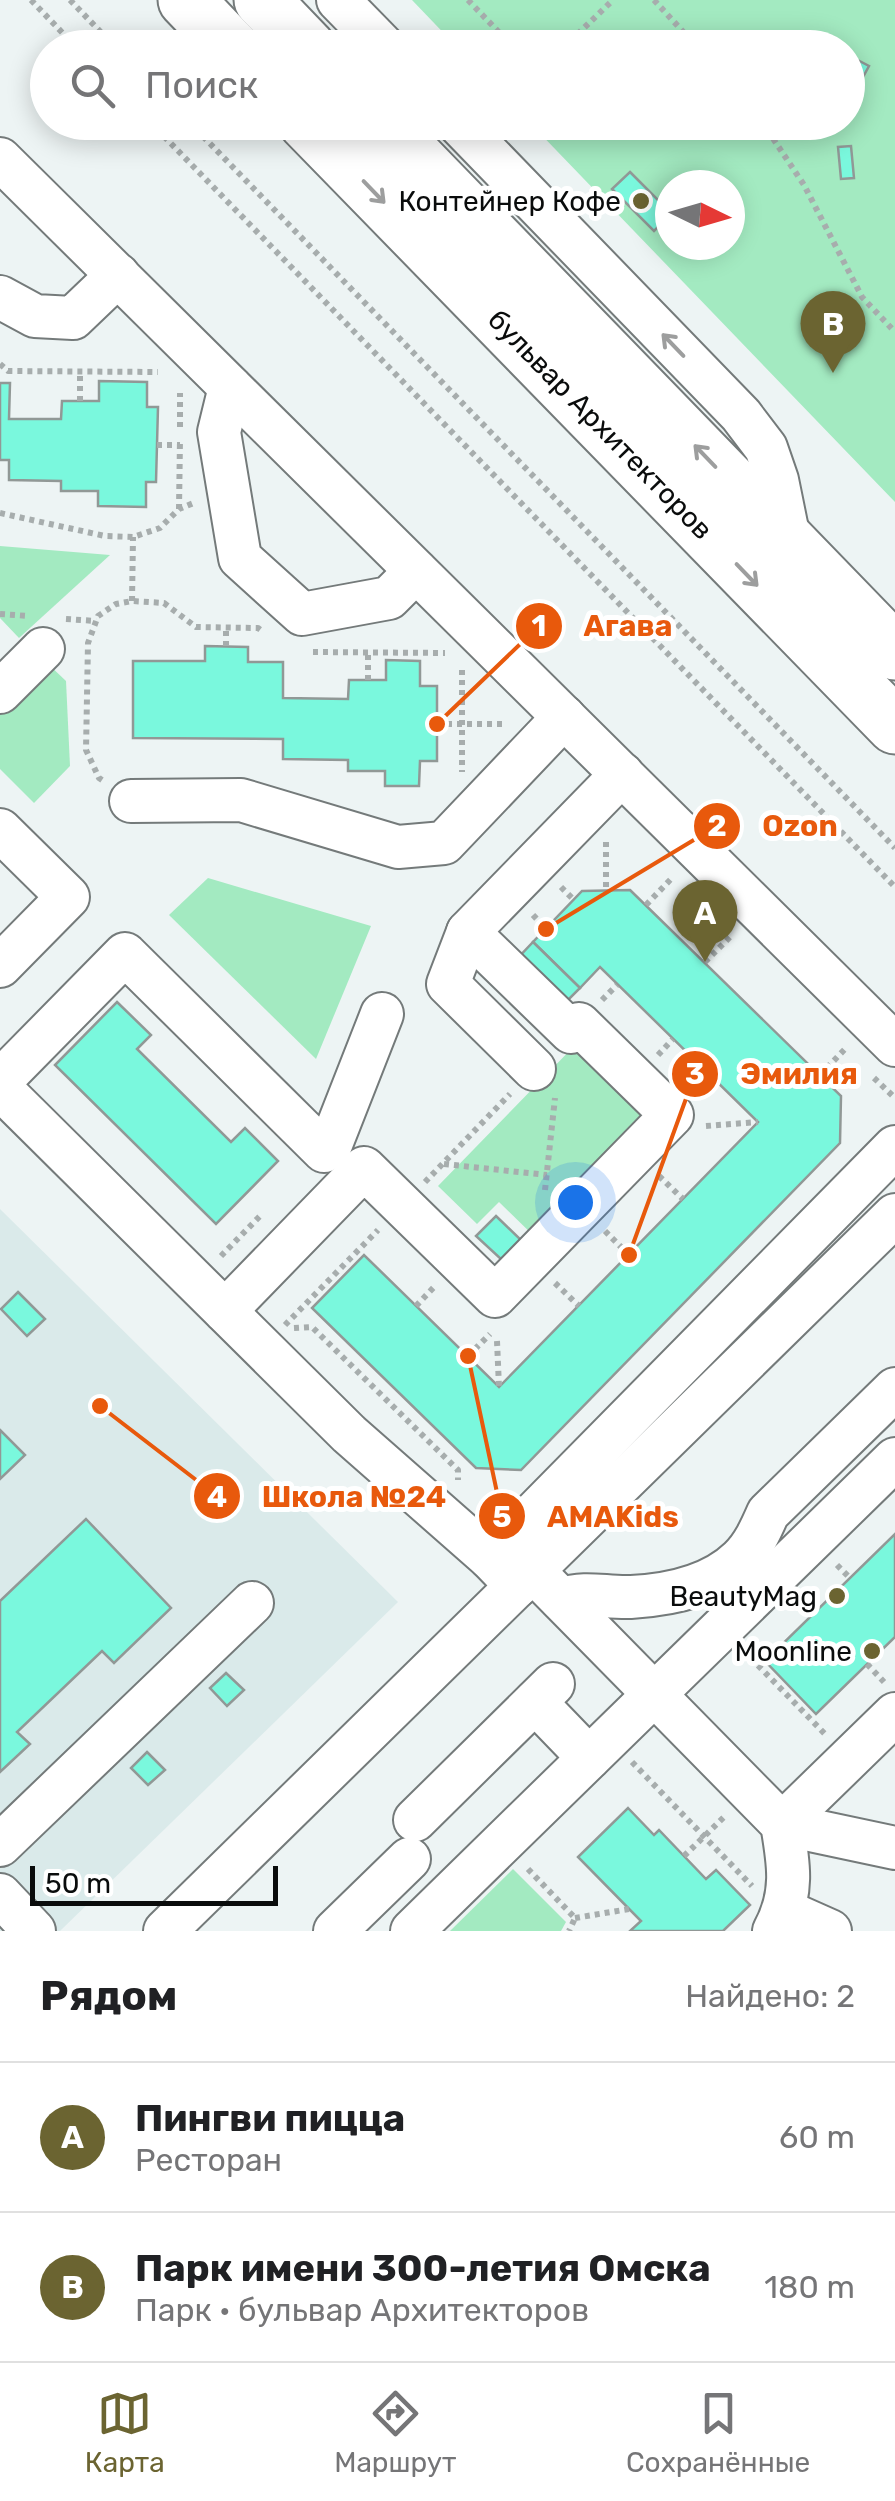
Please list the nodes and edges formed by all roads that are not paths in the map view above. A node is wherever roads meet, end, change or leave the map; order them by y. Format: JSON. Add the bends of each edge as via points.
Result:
{"nodes":[{"id":1,"x":186,"y":0,"type":"edge"},
{"id":2,"x":262,"y":0,"type":"edge"},
{"id":3,"x":338,"y":0,"type":"edge"},
{"id":4,"x":215,"y":30,"type":"edge"},
{"id":5,"x":291,"y":30,"type":"edge"},
{"id":6,"x":367,"y":30,"type":"edge"},
{"id":7,"x":324,"y":140,"type":"edge"},
{"id":8,"x":398,"y":140,"type":"edge"},
{"id":9,"x":475,"y":140,"type":"edge"},
{"id":10,"x":0,"y":158,"type":"edge"},
{"id":11,"x":118,"y":275,"type":"junction"},
{"id":12,"x":0,"y":297,"type":"edge"},
{"id":13,"x":230,"y":387,"type":"junction"},
{"id":14,"x":790,"y":544,"type":"junction"},
{"id":15,"x":416,"y":570,"type":"junction"},
{"id":16,"x":43,"y":649,"type":"dead end"},
{"id":17,"x":895,"y":652,"type":"edge"},
{"id":18,"x":0,"y":692,"type":"edge"},
{"id":19,"x":564,"y":717,"type":"junction"},
{"id":20,"x":895,"y":726,"type":"edge"},
{"id":21,"x":622,"y":774,"type":"junction"},
{"id":22,"x":131,"y":801,"type":"road end"},
{"id":23,"x":0,"y":830,"type":"edge"},
{"id":24,"x":468,"y":932,"type":"junction"},
{"id":25,"x":0,"y":966,"type":"edge"},
{"id":26,"x":382,"y":1014,"type":"dead end"},
{"id":27,"x":895,"y":1045,"type":"edge"},
{"id":28,"x":534,"y":1069,"type":"road end"},
{"id":29,"x":0,"y":1084,"type":"edge"},
{"id":30,"x":895,"y":1147,"type":"edge"},
{"id":31,"x":895,"y":1215,"type":"edge"},
{"id":32,"x":225,"y":1311,"type":"junction"},
{"id":33,"x":895,"y":1389,"type":"edge"},
{"id":34,"x":895,"y":1459,"type":"edge"},
{"id":35,"x":525,"y":1579,"type":"junction"},
{"id":36,"x":252,"y":1603,"type":"dead end"},
{"id":37,"x":654,"y":1695,"type":"junction"},
{"id":38,"x":888,"y":1697,"type":"edge"},
{"id":39,"x":606,"y":1756,"type":"junction"},
{"id":40,"x":782,"y":1824,"type":"junction"},
{"id":41,"x":0,"y":1845,"type":"edge"},
{"id":42,"x":895,"y":1848,"type":"edge"},
{"id":43,"x":0,"y":1895,"type":"edge"},
{"id":44,"x":368,"y":1899,"type":"junction"},
{"id":45,"x":771,"y":1910,"type":"edge"},
{"id":46,"x":34,"y":1931,"type":"edge"},
{"id":47,"x":166,"y":1931,"type":"edge"},
{"id":48,"x":335,"y":1931,"type":"edge"},
{"id":49,"x":401,"y":1931,"type":"edge"},
{"id":50,"x":412,"y":1931,"type":"edge"},
{"id":51,"x":830,"y":1931,"type":"edge"}],
"edges":[{"from":1,"to":4,"type":"main road"},
{"from":2,"to":5,"type":"main road"},
{"from":3,"to":6,"type":"street"},
{"from":7,"to":20,"type":"main road","name":"бульвар Архитекторов","one_way":true},
{"from":14,"to":8,"type":"main road","name":"бульвар Архитекторов","one_way":true},
{"from":14,"to":9,"type":"street","one_way":true,"via":[[766,448],[741,414]]},
{"from":10,"to":11,"type":"street"},
{"from":11,"to":12,"type":"street","via":[[73,318],[36,316]]},
{"from":11,"to":13,"type":"street"},
{"from":13,"to":15,"type":"street"},
{"from":13,"to":15,"type":"street","via":[[219,432],[240,558],[302,614],[389,598]]},
{"from":14,"to":17,"type":"main road","name":"бульвар Архитекторов"},
{"from":15,"to":19,"type":"street"},
{"from":16,"to":18,"type":"street"},
{"from":19,"to":21,"type":"street"},
{"from":19,"to":22,"type":"street","via":[[444,843],[398,848],[241,800]]},
{"from":21,"to":24,"type":"street"},
{"from":21,"to":27,"type":"street"},
{"from":23,"to":25,"type":"street","via":[[68,897]]},
{"from":24,"to":28,"type":"street","via":[[448,984]]},
{"from":24,"to":32,"type":"street","via":[[571,1032],[578,1024],[672,1115],[546,1267],[495,1296],[364,1168]]},
{"from":26,"to":29,"type":"street","via":[[324,1151],[125,954]]},
{"from":29,"to":32,"type":"street"},
{"from":30,"to":35,"type":"street"},
{"from":31,"to":35,"type":"street"},
{"from":32,"to":35,"type":"street","via":[[349,1434]]},
{"from":33,"to":35,"type":"street","via":[[768,1513],[742,1558],[719,1575],[688,1588],[631,1597],[580,1594]]},
{"from":34,"to":37,"type":"street"},
{"from":35,"to":37,"type":"street"},
{"from":35,"to":47,"type":"street"},
{"from":36,"to":41,"type":"street"},
{"from":37,"to":39,"type":"street"},
{"from":37,"to":40,"type":"street"},
{"from":38,"to":40,"type":"street"},
{"from":39,"to":44,"type":"street","via":[[544,1693],[412,1839]]},
{"from":39,"to":50,"type":"street","via":[[502,1843]]},
{"from":40,"to":42,"type":"street"},
{"from":40,"to":45,"type":"street","via":[[790,1868]]},
{"from":43,"to":46,"type":"street"},
{"from":44,"to":48,"type":"street"},
{"from":44,"to":49,"type":"street"},
{"from":45,"to":51,"type":"street"}]}
